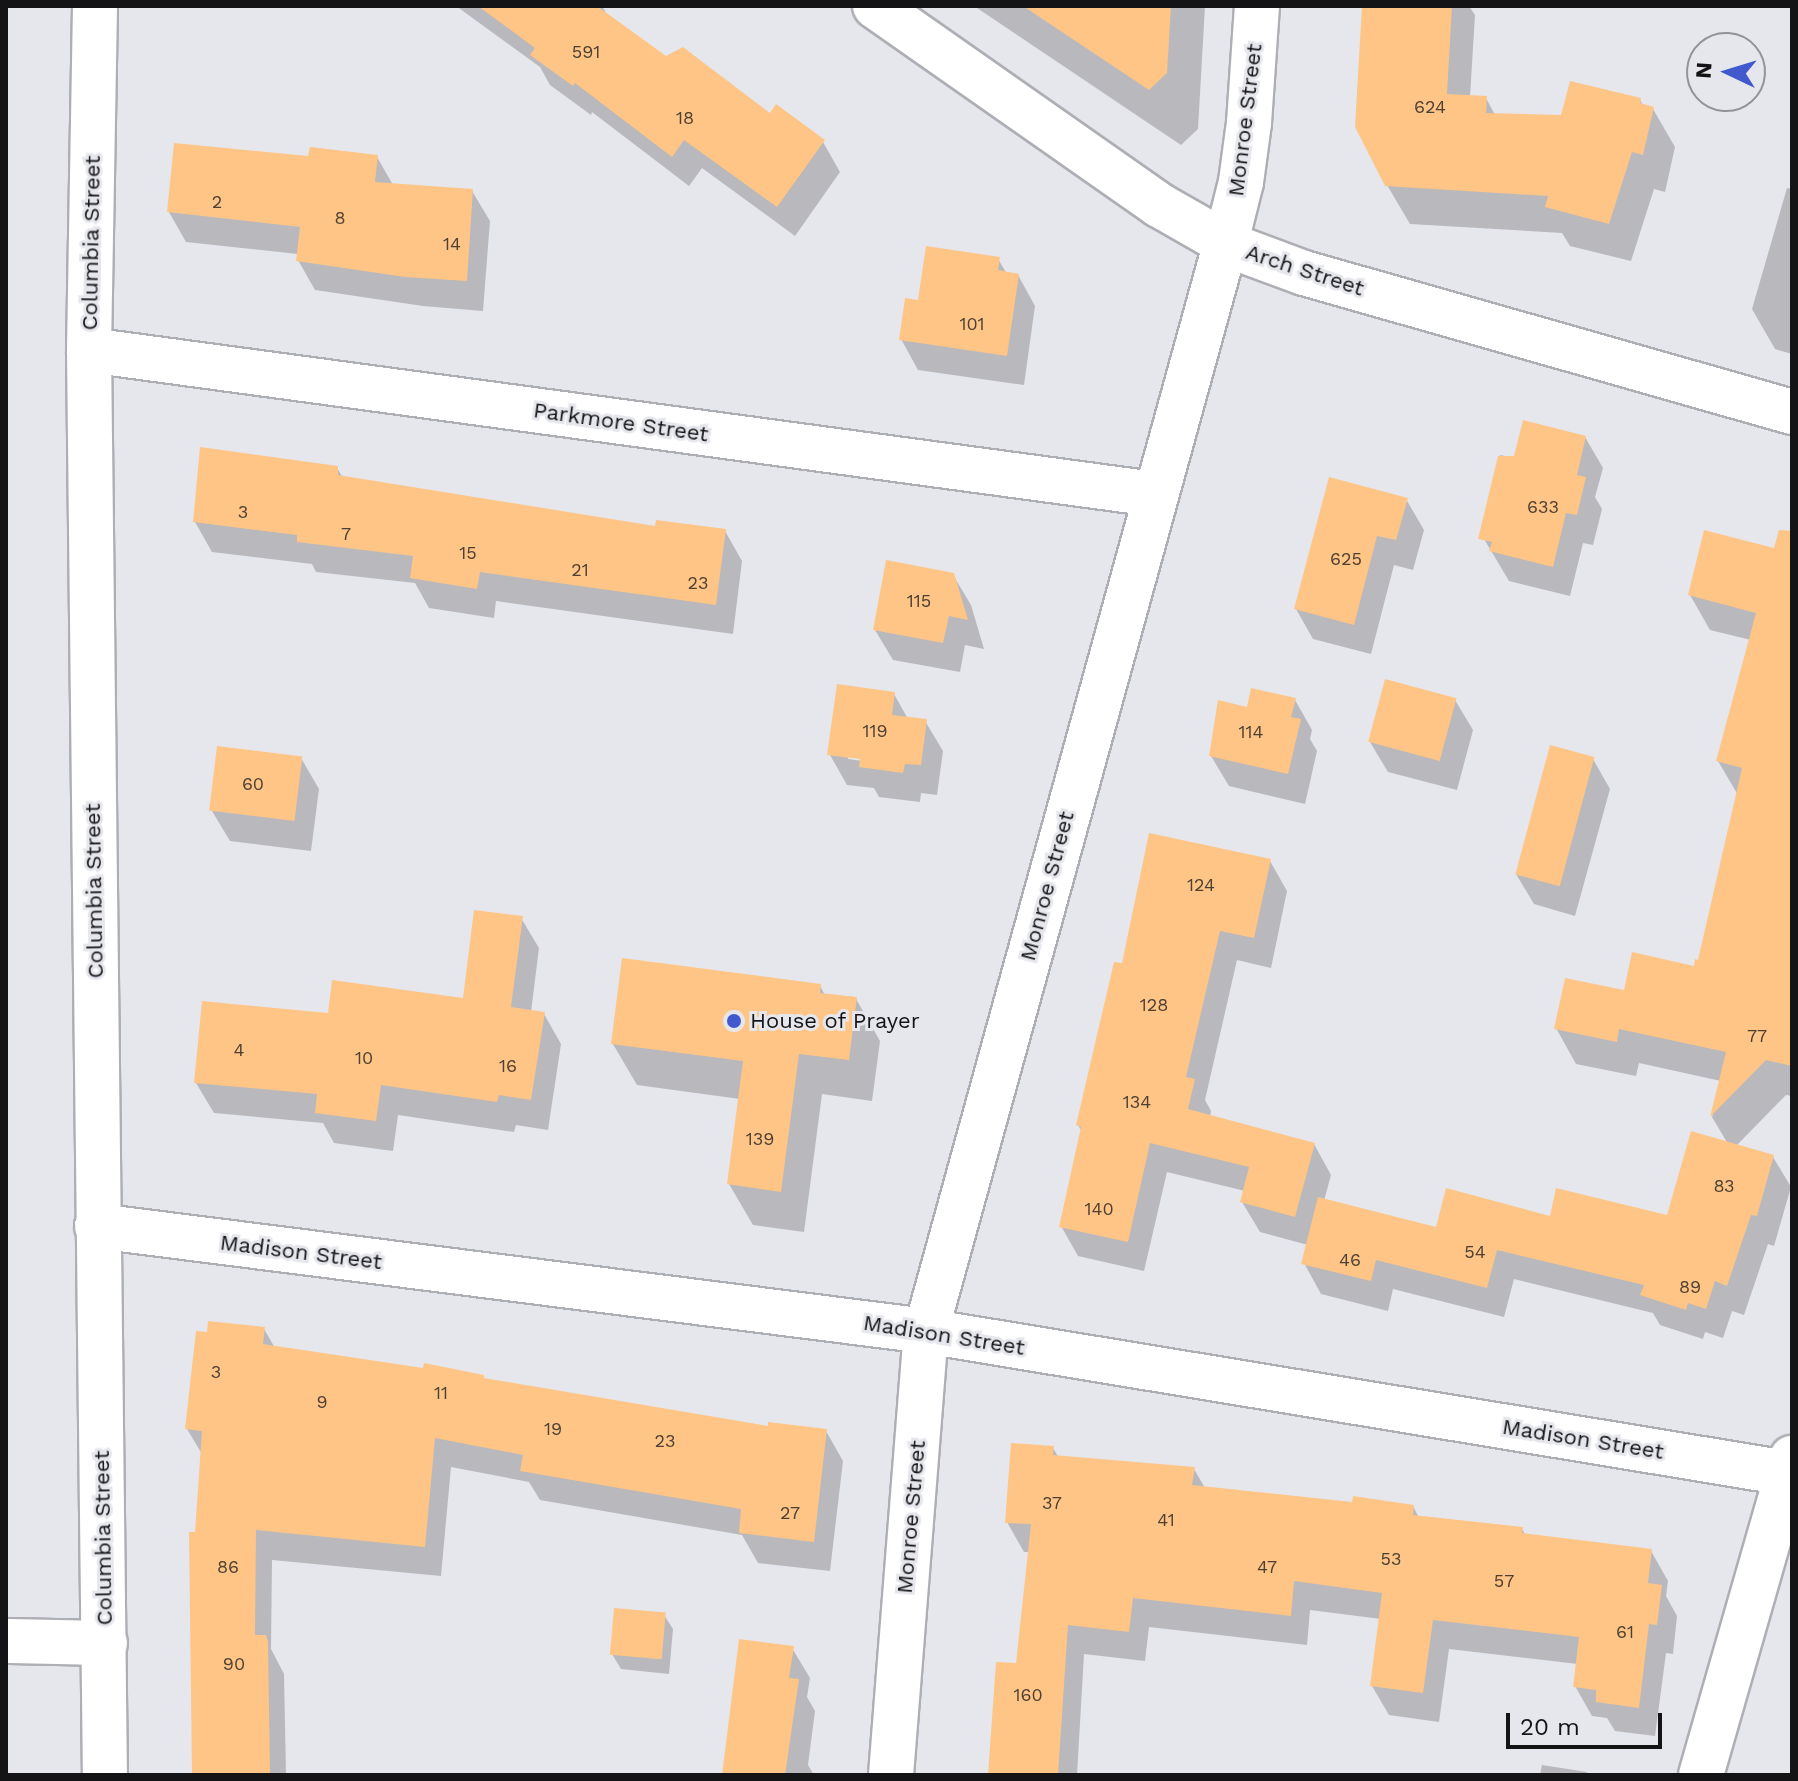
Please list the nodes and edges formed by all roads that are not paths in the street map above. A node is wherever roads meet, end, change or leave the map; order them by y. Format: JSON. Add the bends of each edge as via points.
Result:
{"nodes":[{"id":1,"x":95,"y":6,"type":"edge"},
{"id":2,"x":875,"y":6,"type":"edge"},
{"id":3,"x":1257,"y":6,"type":"edge"},
{"id":4,"x":1226,"y":242,"type":"junction"},
{"id":5,"x":89,"y":350,"type":"junction"},
{"id":6,"x":1792,"y":412,"type":"edge"},
{"id":7,"x":1154,"y":494,"type":"junction"},
{"id":8,"x":97,"y":1226,"type":"junction"},
{"id":9,"x":926,"y":1331,"type":"junction"},
{"id":10,"x":1789,"y":1465,"type":"edge"},
{"id":11,"x":6,"y":1641,"type":"edge"},
{"id":12,"x":105,"y":1643,"type":"junction"},
{"id":13,"x":105,"y":1775,"type":"edge"},
{"id":14,"x":891,"y":1775,"type":"edge"},
{"id":15,"x":1701,"y":1775,"type":"edge"}],
"edges":[{"from":1,"to":5,"type":"street","name":"Columbia Street"},
{"from":2,"to":4,"type":"street","name":"Arch Street","via":[[1159,205]]},
{"from":3,"to":4,"type":"street","name":"Monroe Street","via":[[1247,135]]},
{"from":4,"to":6,"type":"street","name":"Arch Street","via":[[1304,273]]},
{"from":4,"to":7,"type":"street","name":"Monroe Street"},
{"from":5,"to":7,"type":"street","name":"Parkmore Street"},
{"from":5,"to":8,"type":"street","name":"Columbia Street"},
{"from":7,"to":9,"type":"street","name":"Monroe Street"},
{"from":8,"to":9,"type":"street","name":"Madison Street"},
{"from":8,"to":12,"type":"street","name":"Columbia Street"},
{"from":9,"to":10,"type":"street","name":"Madison Street"},
{"from":9,"to":14,"type":"street","name":"Monroe Street"},
{"from":10,"to":15,"type":"street"},
{"from":11,"to":12,"type":"street"},
{"from":12,"to":13,"type":"street","name":"Columbia Street"}]}
